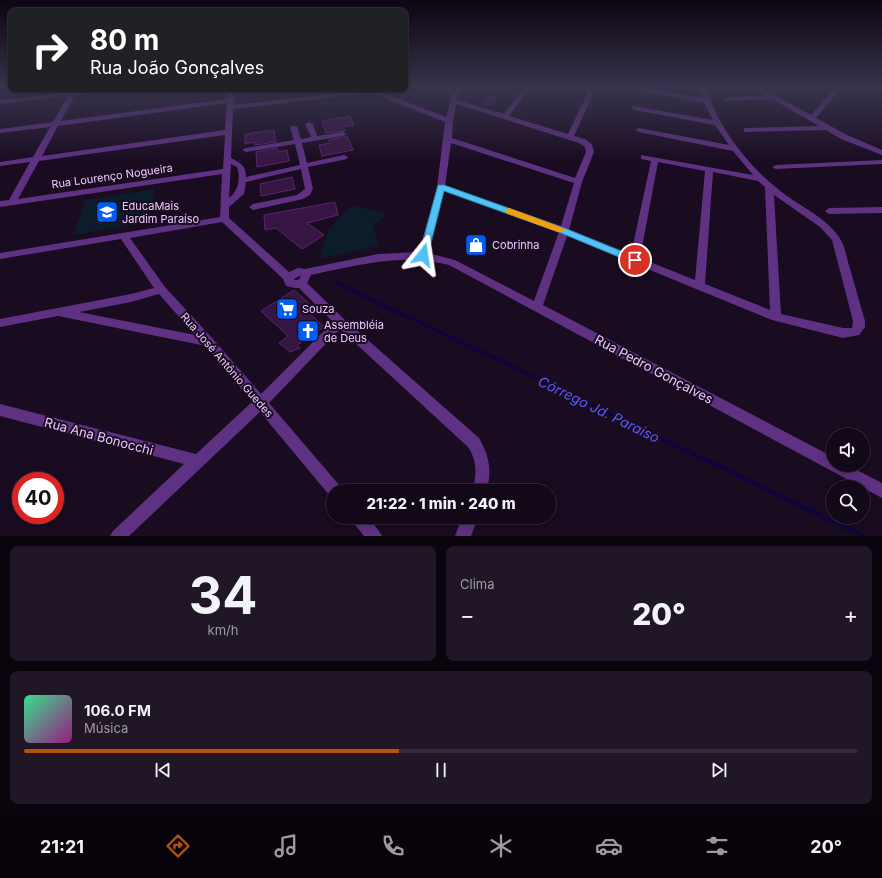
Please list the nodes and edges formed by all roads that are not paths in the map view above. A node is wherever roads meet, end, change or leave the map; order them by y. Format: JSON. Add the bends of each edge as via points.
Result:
{"nodes":[{"id":1,"x":61,"y":113,"type":"edge"},
{"id":2,"x":151,"y":113,"type":"edge"},
{"id":3,"x":229,"y":113,"type":"edge"},
{"id":4,"x":430,"y":113,"type":"edge"},
{"id":5,"x":451,"y":113,"type":"edge"},
{"id":6,"x":495,"y":113,"type":"edge"},
{"id":7,"x":509,"y":113,"type":"edge"},
{"id":8,"x":581,"y":113,"type":"edge"},
{"id":9,"x":662,"y":113,"type":"edge"},
{"id":10,"x":713,"y":113,"type":"edge"},
{"id":11,"x":800,"y":113,"type":"edge"},
{"id":12,"x":816,"y":113,"type":"edge"},
{"id":13,"x":506,"y":117,"type":"junction"},
{"id":14,"x":811,"y":119,"type":"junction"},
{"id":15,"x":449,"y":121,"type":"junction"},
{"id":16,"x":718,"y":123,"type":"junction"},
{"id":17,"x":55,"y":124,"type":"junction"},
{"id":18,"x":309,"y":124,"type":"dead end"},
{"id":19,"x":294,"y":128,"type":"dead end"},
{"id":20,"x":826,"y":128,"type":"junction"},
{"id":21,"x":639,"y":130,"type":"dead end"},
{"id":22,"x":747,"y":130,"type":"dead end"},
{"id":23,"x":0,"y":131,"type":"edge"},
{"id":24,"x":228,"y":132,"type":"junction"},
{"id":25,"x":343,"y":134,"type":"dead end"},
{"id":26,"x":570,"y":137,"type":"junction"},
{"id":27,"x":315,"y":139,"type":"junction"},
{"id":28,"x":448,"y":139,"type":"junction"},
{"id":29,"x":299,"y":141,"type":"junction"},
{"id":30,"x":736,"y":149,"type":"junction"},
{"id":31,"x":246,"y":150,"type":"dead end"},
{"id":32,"x":882,"y":153,"type":"edge"},
{"id":33,"x":344,"y":157,"type":"dead end"},
{"id":34,"x":644,"y":157,"type":"dead end"},
{"id":35,"x":37,"y":159,"type":"junction"},
{"id":36,"x":227,"y":159,"type":"junction"},
{"id":37,"x":655,"y":159,"type":"junction"},
{"id":38,"x":882,"y":162,"type":"edge"},
{"id":39,"x":0,"y":164,"type":"edge"},
{"id":40,"x":303,"y":166,"type":"junction"},
{"id":41,"x":776,"y":167,"type":"dead end"},
{"id":42,"x":709,"y":169,"type":"junction"},
{"id":43,"x":226,"y":171,"type":"junction"},
{"id":44,"x":242,"y":180,"type":"junction"},
{"id":45,"x":578,"y":182,"type":"junction"},
{"id":46,"x":765,"y":182,"type":"junction"},
{"id":47,"x":441,"y":187,"type":"junction"},
{"id":48,"x":12,"y":202,"type":"junction"},
{"id":49,"x":0,"y":204,"type":"edge"},
{"id":50,"x":224,"y":207,"type":"junction"},
{"id":51,"x":254,"y":207,"type":"dead end"},
{"id":52,"x":882,"y":210,"type":"edge"},
{"id":53,"x":829,"y":211,"type":"dead end"},
{"id":54,"x":224,"y":219,"type":"junction"},
{"id":55,"x":564,"y":231,"type":"junction"},
{"id":56,"x":123,"y":235,"type":"junction"},
{"id":57,"x":423,"y":255,"type":"junction"},
{"id":58,"x":0,"y":256,"type":"edge"},
{"id":59,"x":635,"y":260,"type":"junction"},
{"id":60,"x":303,"y":278,"type":"junction"},
{"id":61,"x":700,"y":287,"type":"junction"},
{"id":62,"x":161,"y":290,"type":"junction"},
{"id":63,"x":537,"y":307,"type":"junction"},
{"id":64,"x":55,"y":312,"type":"junction"},
{"id":65,"x":776,"y":317,"type":"junction"},
{"id":66,"x":340,"y":322,"type":"junction"},
{"id":67,"x":0,"y":323,"type":"edge"},
{"id":68,"x":209,"y":342,"type":"junction"},
{"id":69,"x":260,"y":403,"type":"junction"},
{"id":70,"x":0,"y":410,"type":"edge"},
{"id":71,"x":198,"y":462,"type":"junction"},
{"id":72,"x":329,"y":484,"type":"edge"},
{"id":73,"x":481,"y":484,"type":"edge"},
{"id":74,"x":882,"y":491,"type":"edge"},
{"id":75,"x":364,"y":524,"type":"edge"},
{"id":76,"x":467,"y":524,"type":"edge"},
{"id":77,"x":118,"y":536,"type":"edge"},
{"id":78,"x":374,"y":536,"type":"edge"},
{"id":79,"x":463,"y":536,"type":"edge"}],
"edges":[{"from":1,"to":17,"type":"street"},
{"from":2,"to":17,"type":"street"},
{"from":3,"to":24,"type":"street"},
{"from":4,"to":15,"type":"street"},
{"from":5,"to":15,"type":"street"},
{"from":6,"to":13,"type":"street"},
{"from":7,"to":13,"type":"street"},
{"from":8,"to":26,"type":"street"},
{"from":9,"to":16,"type":"street"},
{"from":10,"to":16,"type":"street"},
{"from":11,"to":14,"type":"street"},
{"from":12,"to":14,"type":"street"},
{"from":13,"to":26,"type":"street"},
{"from":14,"to":20,"type":"street"},
{"from":15,"to":28,"type":"street"},
{"from":16,"to":30,"type":"street"},
{"from":17,"to":23,"type":"street"},
{"from":17,"to":35,"type":"street"},
{"from":18,"to":27,"type":"street"},
{"from":19,"to":29,"type":"street"},
{"from":20,"to":22,"type":"street"},
{"from":20,"to":32,"type":"street"},
{"from":21,"to":30,"type":"street"},
{"from":24,"to":35,"type":"street"},
{"from":24,"to":36,"type":"street"},
{"from":25,"to":27,"type":"street"},
{"from":26,"to":45,"type":"street","via":[[589,146],[590,152]]},
{"from":27,"to":29,"type":"street"},
{"from":28,"to":45,"type":"street"},
{"from":28,"to":47,"type":"street"},
{"from":29,"to":31,"type":"street"},
{"from":29,"to":40,"type":"street"},
{"from":30,"to":46,"type":"street"},
{"from":33,"to":40,"type":"street"},
{"from":34,"to":37,"type":"street"},
{"from":35,"to":39,"type":"street"},
{"from":35,"to":48,"type":"street"},
{"from":36,"to":43,"type":"street"},
{"from":36,"to":44,"type":"street","via":[[240,166]]},
{"from":37,"to":42,"type":"street"},
{"from":37,"to":59,"type":"street"},
{"from":38,"to":41,"type":"street"},
{"from":40,"to":44,"type":"street"},
{"from":40,"to":51,"type":"street","via":[[309,189],[307,193],[300,197]]},
{"from":42,"to":46,"type":"street"},
{"from":42,"to":61,"type":"street"},
{"from":43,"to":48,"type":"street","name":"Rua Lourenço Nogueira"},
{"from":43,"to":50,"type":"street"},
{"from":44,"to":50,"type":"street","via":[[240,194]]},
{"from":45,"to":55,"type":"street"},
{"from":46,"to":65,"type":"street"},
{"from":46,"to":65,"type":"street","via":[[823,225],[837,240],[859,327],[855,332],[842,334]]},
{"from":47,"to":55,"type":"street"},
{"from":47,"to":57,"type":"street"},
{"from":48,"to":49,"type":"street","name":"Rua Lourenço Nogueira"},
{"from":50,"to":54,"type":"street"},
{"from":52,"to":53,"type":"street"},
{"from":54,"to":56,"type":"street"},
{"from":54,"to":60,"type":"street","via":[[288,277],[292,284]]},
{"from":55,"to":59,"type":"street"},
{"from":55,"to":63,"type":"street"},
{"from":56,"to":58,"type":"street"},
{"from":56,"to":62,"type":"street","name":"Rua José Antônio Guedes"},
{"from":57,"to":60,"type":"street","name":"Rua Pedro Gonçalves","via":[[373,259]]},
{"from":57,"to":63,"type":"street","name":"Rua Pedro Gonçalves","via":[[452,262]]},
{"from":59,"to":61,"type":"street"},
{"from":60,"to":66,"type":"street"},
{"from":61,"to":65,"type":"street"},
{"from":62,"to":64,"type":"street"},
{"from":62,"to":68,"type":"street","name":"Rua José Antônio Guedes"},
{"from":63,"to":74,"type":"street","name":"Rua Pedro Gonçalves"},
{"from":64,"to":67,"type":"street"},
{"from":64,"to":68,"type":"street"},
{"from":66,"to":69,"type":"street"},
{"from":66,"to":73,"type":"street","via":[[474,443],[480,452],[484,472]]},
{"from":68,"to":69,"type":"street","name":"Rua José Antônio Guedes"},
{"from":69,"to":71,"type":"street"},
{"from":69,"to":72,"type":"street","name":"Rua José Antônio Guedes"},
{"from":70,"to":71,"type":"street","name":"Rua Ana Bonocchi"},
{"from":71,"to":77,"type":"street"},
{"from":75,"to":78,"type":"street"},
{"from":76,"to":79,"type":"street"}]}
